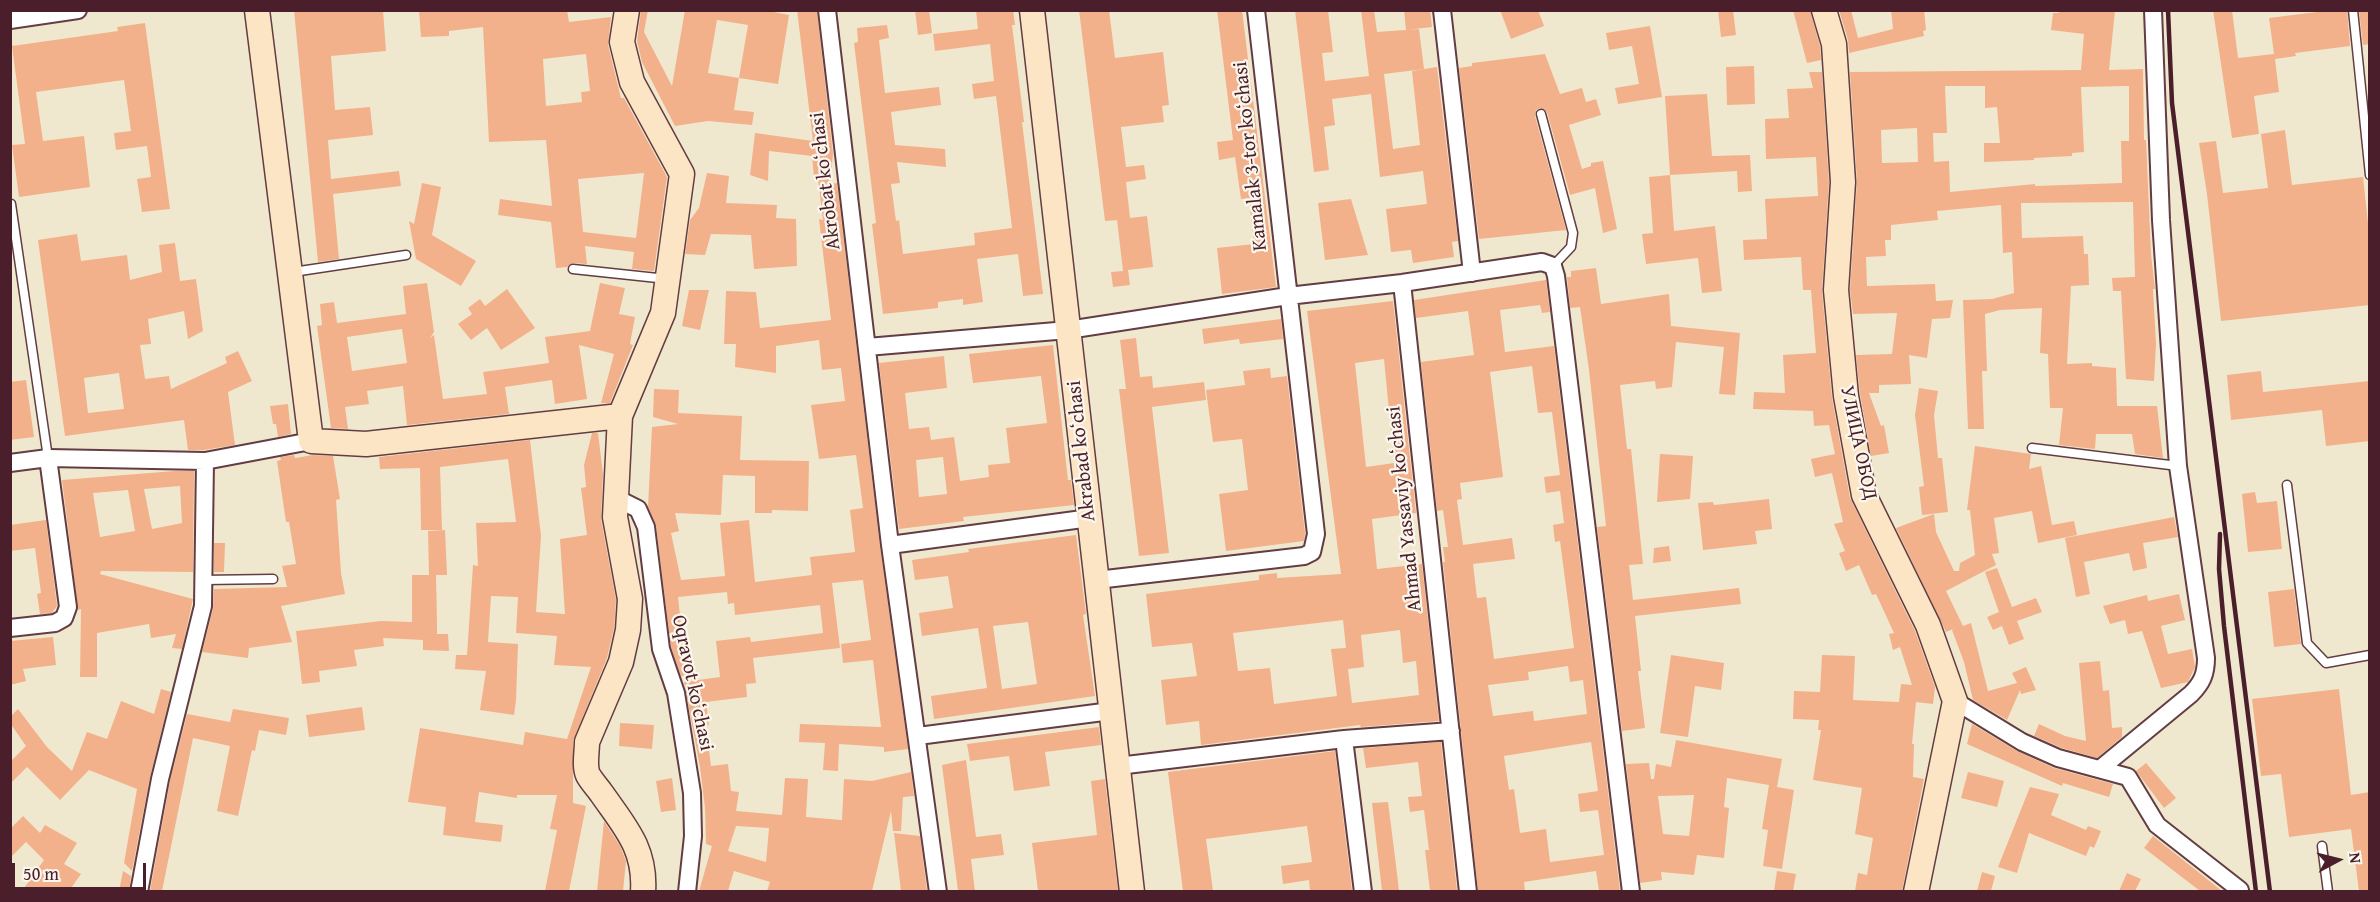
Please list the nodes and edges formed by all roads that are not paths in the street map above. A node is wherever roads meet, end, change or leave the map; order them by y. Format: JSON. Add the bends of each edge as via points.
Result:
{"nodes":[{"id":1,"x":78,"y":10,"type":"edge"},
{"id":2,"x":257,"y":10,"type":"edge"},
{"id":3,"x":627,"y":10,"type":"edge"},
{"id":4,"x":827,"y":10,"type":"edge"},
{"id":5,"x":1032,"y":10,"type":"edge"},
{"id":6,"x":1256,"y":10,"type":"edge"},
{"id":7,"x":1442,"y":10,"type":"edge"},
{"id":8,"x":1824,"y":10,"type":"edge"},
{"id":9,"x":2153,"y":10,"type":"edge"},
{"id":10,"x":2353,"y":10,"type":"edge"},
{"id":11,"x":10,"y":20,"type":"edge"},
{"id":12,"x":1541,"y":114,"type":"dead end"},
{"id":13,"x":2370,"y":175,"type":"edge"},
{"id":14,"x":12,"y":204,"type":"edge"},
{"id":15,"x":406,"y":255,"type":"dead end"},
{"id":16,"x":1553,"y":266,"type":"junction"},
{"id":17,"x":573,"y":269,"type":"dead end"},
{"id":18,"x":290,"y":272,"type":"junction"},
{"id":19,"x":1472,"y":273,"type":"junction"},
{"id":20,"x":668,"y":279,"type":"junction"},
{"id":21,"x":1402,"y":283,"type":"junction"},
{"id":22,"x":1288,"y":296,"type":"junction"},
{"id":23,"x":1068,"y":330,"type":"junction"},
{"id":24,"x":867,"y":347,"type":"junction"},
{"id":25,"x":620,"y":416,"type":"junction"},
{"id":26,"x":311,"y":441,"type":"junction"},
{"id":27,"x":2032,"y":448,"type":"dead end"},
{"id":28,"x":48,"y":458,"type":"junction"},
{"id":29,"x":205,"y":461,"type":"junction"},
{"id":30,"x":10,"y":463,"type":"edge"},
{"id":31,"x":2178,"y":466,"type":"junction"},
{"id":32,"x":2287,"y":485,"type":"dead end"},
{"id":33,"x":616,"y":498,"type":"junction"},
{"id":34,"x":1090,"y":518,"type":"junction"},
{"id":35,"x":890,"y":545,"type":"junction"},
{"id":36,"x":273,"y":579,"type":"dead end"},
{"id":37,"x":203,"y":580,"type":"junction"},
{"id":38,"x":1096,"y":580,"type":"junction"},
{"id":39,"x":10,"y":628,"type":"edge"},
{"id":40,"x":2370,"y":655,"type":"edge"},
{"id":41,"x":1955,"y":701,"type":"junction"},
{"id":42,"x":1112,"y":711,"type":"junction"},
{"id":43,"x":1450,"y":731,"type":"junction"},
{"id":44,"x":918,"y":736,"type":"junction"},
{"id":45,"x":1344,"y":739,"type":"junction"},
{"id":46,"x":1118,"y":766,"type":"junction"},
{"id":47,"x":2102,"y":768,"type":"junction"},
{"id":48,"x":2322,"y":846,"type":"dead end"},
{"id":49,"x":2240,"y":890,"type":"dead end"},
{"id":50,"x":139,"y":891,"type":"edge"},
{"id":51,"x":643,"y":891,"type":"edge"},
{"id":52,"x":687,"y":891,"type":"edge"},
{"id":53,"x":938,"y":891,"type":"edge"},
{"id":54,"x":1132,"y":891,"type":"edge"},
{"id":55,"x":1362,"y":891,"type":"edge"},
{"id":56,"x":1468,"y":891,"type":"edge"},
{"id":57,"x":1631,"y":891,"type":"edge"},
{"id":58,"x":1916,"y":891,"type":"edge"},
{"id":59,"x":2328,"y":891,"type":"edge"}],
"edges":[{"from":1,"to":11,"type":"street"},
{"from":2,"to":18,"type":"street"},
{"from":3,"to":20,"type":"street","via":[[622,42],[632,82],[682,174]]},
{"from":4,"to":24,"type":"street","name":"Akrobat koʻchasi"},
{"from":5,"to":23,"type":"street","name":"Akrabad koʻchasi"},
{"from":6,"to":22,"type":"street","name":"Kamalak 3-tor koʻchasi"},
{"from":7,"to":19,"type":"street"},
{"from":8,"to":41,"type":"street","name":"УЛИЦА ОБОД","via":[[1834,44],[1843,182],[1836,290],[1846,396],[1864,495],[1929,626]]},
{"from":9,"to":31,"type":"street","via":[[2161,220]]},
{"from":10,"to":13,"type":"lane"},
{"from":12,"to":16,"type":"lane","via":[[1573,233],[1571,247]]},
{"from":14,"to":28,"type":"lane"},
{"from":15,"to":18,"type":"lane"},
{"from":16,"to":19,"type":"street","via":[[1542,262]]},
{"from":16,"to":57,"type":"street"},
{"from":17,"to":20,"type":"lane"},
{"from":18,"to":26,"type":"street"},
{"from":19,"to":21,"type":"street"},
{"from":20,"to":25,"type":"street","via":[[663,313]]},
{"from":21,"to":22,"type":"street"},
{"from":21,"to":43,"type":"street","name":"Ahmad Yassaviy koʻchasi"},
{"from":22,"to":23,"type":"street"},
{"from":22,"to":38,"type":"street","name":"Kamalak 3-tor koʻchasi","via":[[1316,534],[1312,552]]},
{"from":23,"to":24,"type":"street"},
{"from":23,"to":34,"type":"street","name":"Akrabad koʻchasi"},
{"from":24,"to":35,"type":"street","name":"Akrobat koʻchasi"},
{"from":25,"to":26,"type":"street","via":[[366,444]]},
{"from":25,"to":33,"type":"street"},
{"from":26,"to":29,"type":"street"},
{"from":27,"to":31,"type":"lane"},
{"from":28,"to":29,"type":"street"},
{"from":28,"to":30,"type":"street"},
{"from":28,"to":39,"type":"street","via":[[68,607],[64,618],[55,623]]},
{"from":29,"to":37,"type":"street"},
{"from":31,"to":47,"type":"street","via":[[2206,672],[2191,694]]},
{"from":32,"to":40,"type":"lane","via":[[2307,643],[2326,663]]},
{"from":33,"to":51,"type":"street","via":[[615,517],[630,599],[628,630],[621,662],[587,742],[587,773],[634,841],[641,858]]},
{"from":33,"to":52,"type":"street","name":"Oqravot koʻchasi","via":[[638,509],[646,527],[661,649],[676,693],[692,793],[693,836]]},
{"from":34,"to":35,"type":"street"},
{"from":34,"to":38,"type":"street","name":"Akrabad koʻchasi"},
{"from":35,"to":44,"type":"street","name":"Akrobat koʻchasi"},
{"from":36,"to":37,"type":"lane"},
{"from":37,"to":50,"type":"street","via":[[203,606],[159,779]]},
{"from":38,"to":42,"type":"street","name":"Akrabad koʻchasi"},
{"from":41,"to":47,"type":"street","via":[[2022,742],[2058,758]]},
{"from":41,"to":58,"type":"street"},
{"from":42,"to":44,"type":"street"},
{"from":42,"to":46,"type":"street","name":"Akrabad koʻchasi"},
{"from":43,"to":45,"type":"street"},
{"from":43,"to":56,"type":"street","name":"Ahmad Yassaviy koʻchasi"},
{"from":44,"to":53,"type":"street","name":"Akrobat koʻchasi"},
{"from":45,"to":46,"type":"street"},
{"from":45,"to":55,"type":"street"},
{"from":46,"to":54,"type":"street","name":"Akrabad koʻchasi"},
{"from":47,"to":49,"type":"street","via":[[2128,777],[2157,825]]},
{"from":48,"to":59,"type":"lane"}]}
